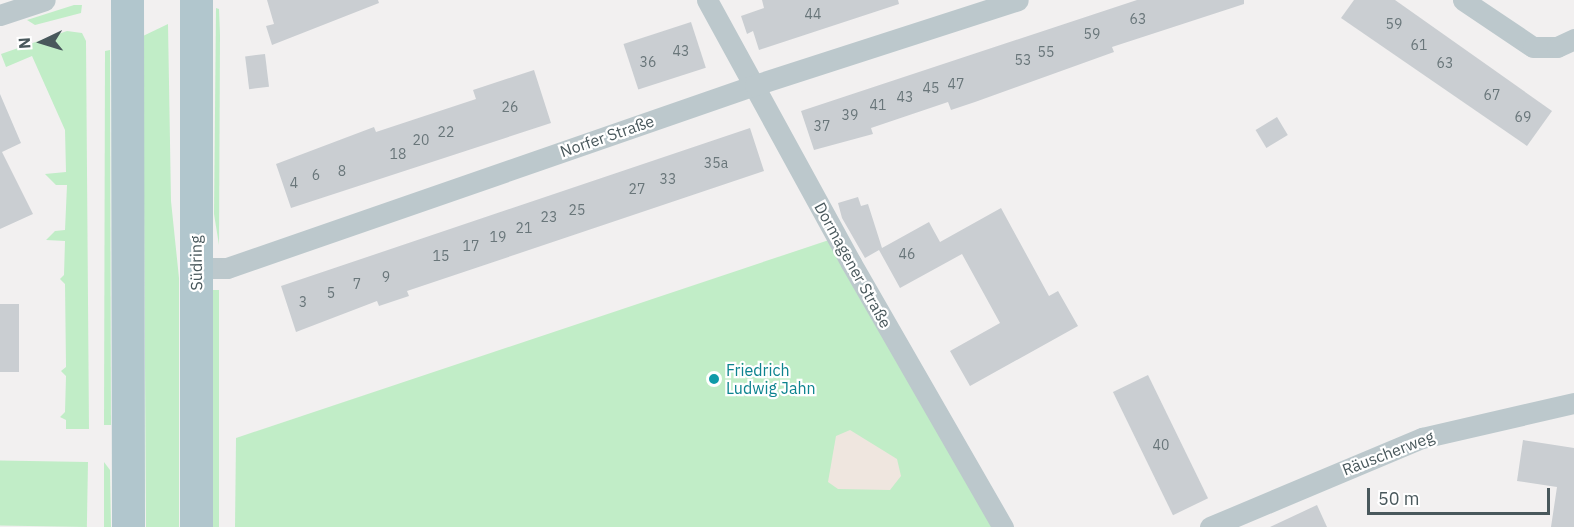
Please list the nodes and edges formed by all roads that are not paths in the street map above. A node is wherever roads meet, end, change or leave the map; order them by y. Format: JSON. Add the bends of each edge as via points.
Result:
{"nodes":[{"id":1,"x":45,"y":0,"type":"edge"},
{"id":2,"x":127,"y":0,"type":"edge"},
{"id":3,"x":175,"y":0,"type":"edge"},
{"id":4,"x":196,"y":0,"type":"edge"},
{"id":5,"x":707,"y":0,"type":"edge"},
{"id":6,"x":1018,"y":0,"type":"edge"},
{"id":7,"x":1463,"y":0,"type":"edge"},
{"id":8,"x":0,"y":15,"type":"edge"},
{"id":9,"x":1574,"y":39,"type":"edge"},
{"id":10,"x":195,"y":79,"type":"junction"},
{"id":11,"x":755,"y":85,"type":"junction"},
{"id":12,"x":196,"y":268,"type":"junction"},
{"id":13,"x":1574,"y":403,"type":"edge"},
{"id":14,"x":128,"y":527,"type":"edge"},
{"id":15,"x":196,"y":527,"type":"edge"},
{"id":16,"x":1003,"y":527,"type":"edge"},
{"id":17,"x":1210,"y":527,"type":"edge"}],
"edges":[{"from":1,"to":8,"type":"street"},
{"from":2,"to":14,"type":"main road"},
{"from":3,"to":10,"type":"main road","via":[[178,51]]},
{"from":4,"to":10,"type":"main road","name":"Südring"},
{"from":5,"to":11,"type":"street","name":"Dormagener Straße"},
{"from":6,"to":11,"type":"street","name":"Norfer Straße"},
{"from":7,"to":9,"type":"street","via":[[1533,47],[1557,47]]},
{"from":10,"to":12,"type":"main road","name":"Südring"},
{"from":11,"to":12,"type":"street","name":"Norfer Straße","via":[[226,268]]},
{"from":11,"to":16,"type":"street","name":"Dormagener Straße","via":[[851,264]]},
{"from":12,"to":15,"type":"main road","name":"Südring"},
{"from":13,"to":17,"type":"street","name":"Räuscherweg","via":[[1422,438]]}]}
